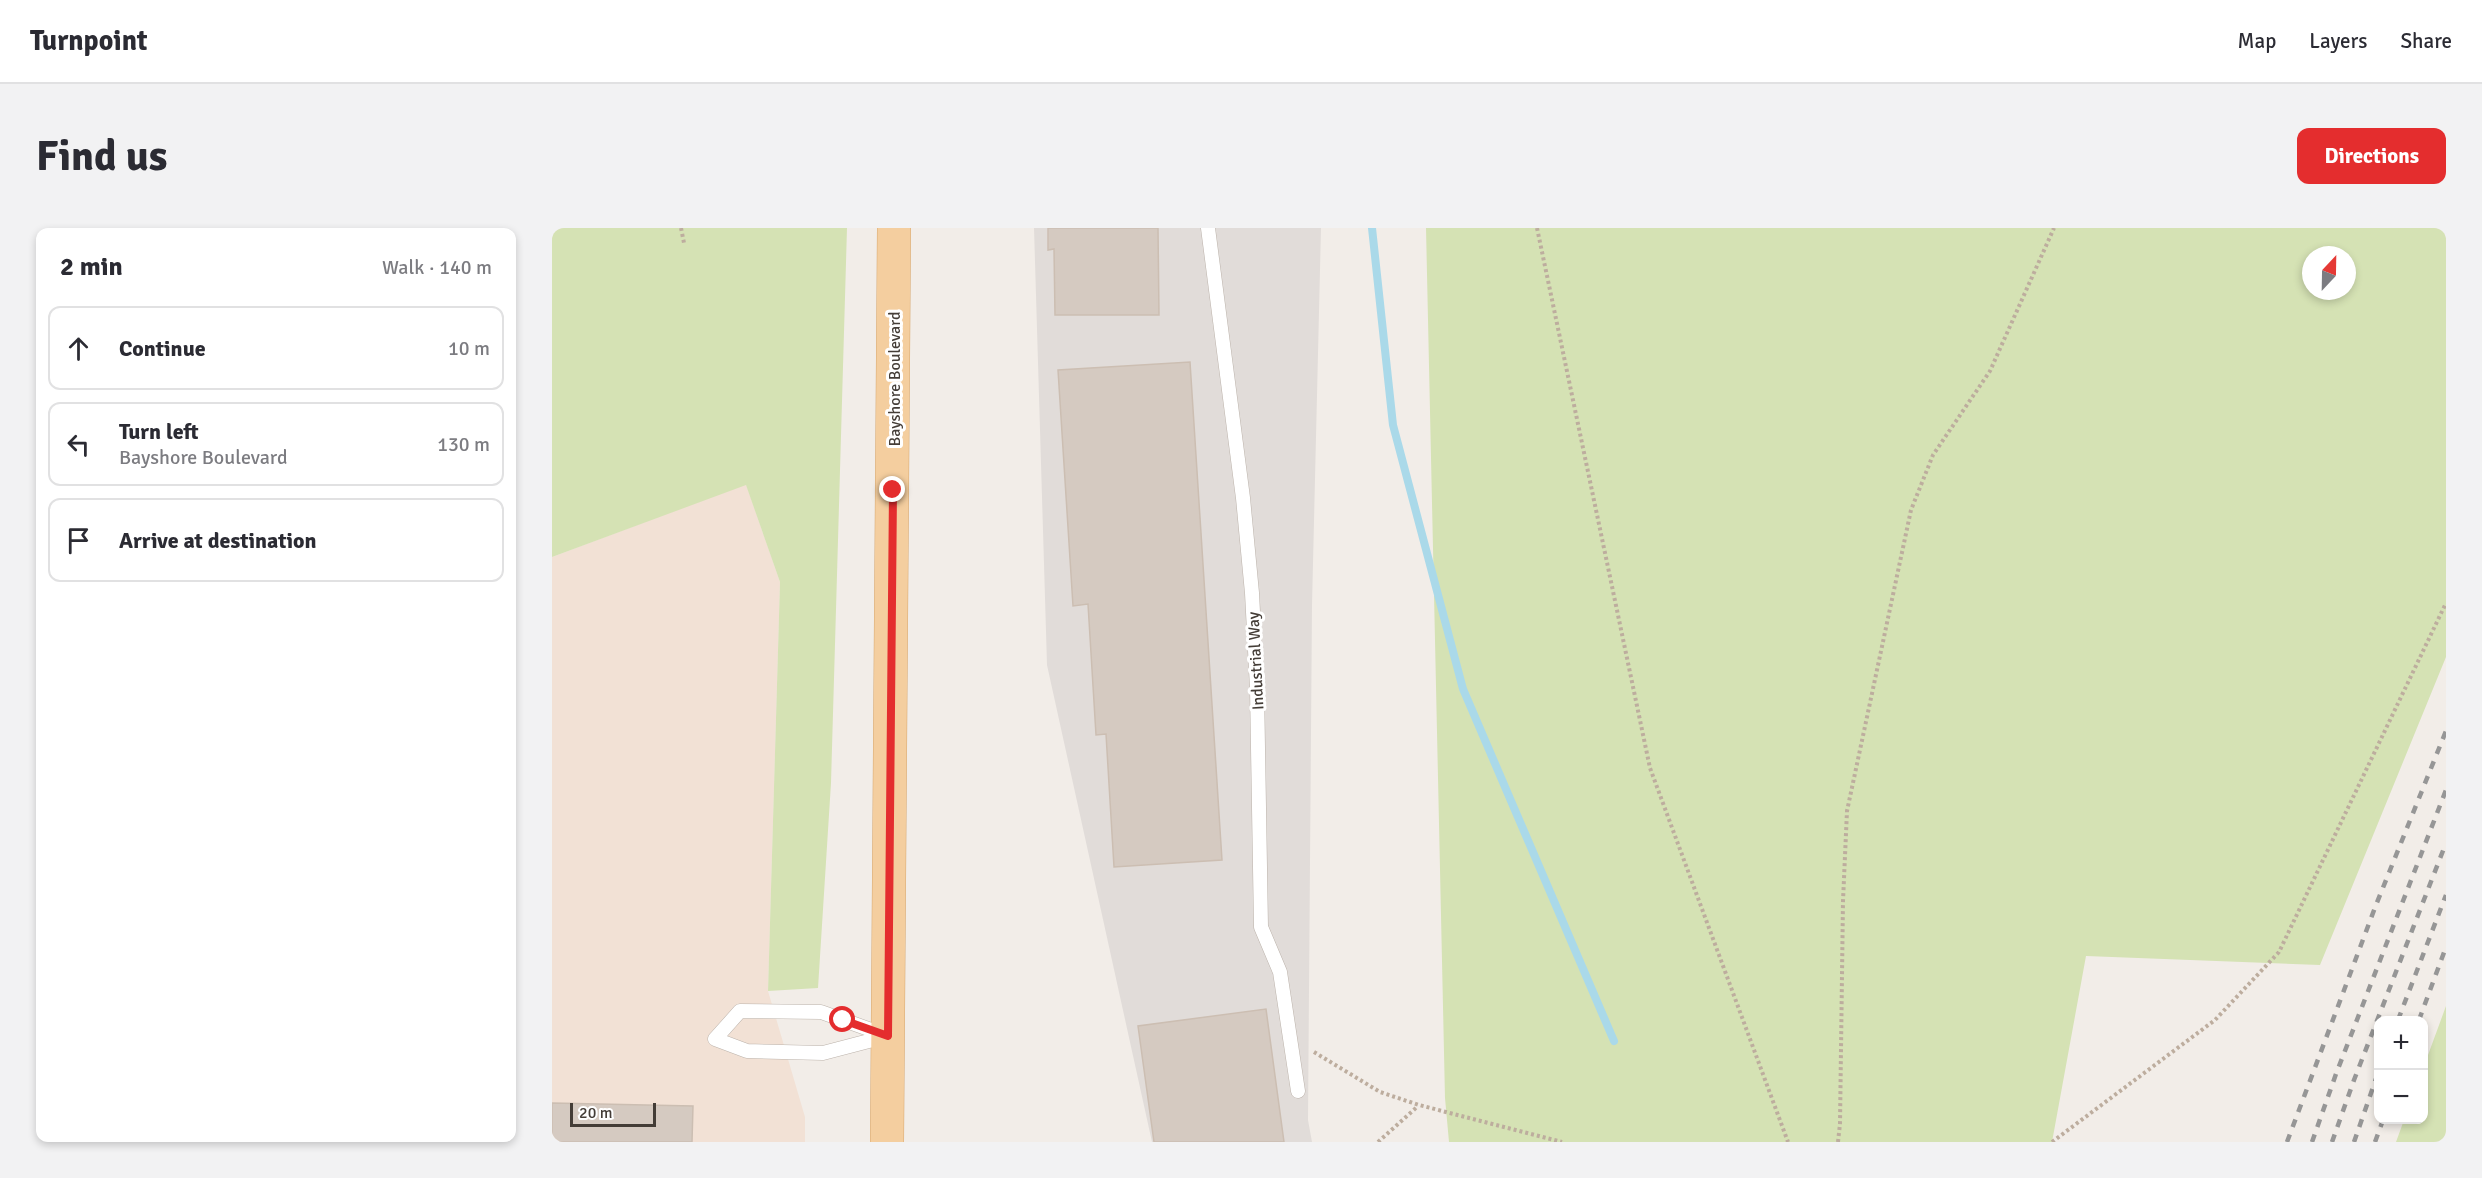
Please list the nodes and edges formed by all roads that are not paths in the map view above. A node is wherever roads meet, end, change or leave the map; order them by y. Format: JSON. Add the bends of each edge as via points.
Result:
{"nodes":[{"id":1,"x":894,"y":228,"type":"edge"},
{"id":2,"x":1208,"y":228,"type":"edge"},
{"id":3,"x":888,"y":1036,"type":"junction"},
{"id":4,"x":1298,"y":1091,"type":"dead end"},
{"id":5,"x":887,"y":1142,"type":"edge"}],
"edges":[{"from":1,"to":3,"type":"main road","name":"Bayshore Boulevard"},
{"from":2,"to":4,"type":"lane","name":"Industrial Way","via":[[1252,593],[1261,927],[1280,972]]},
{"from":3,"to":3,"type":"lane","via":[[821,1012],[740,1011],[715,1039],[747,1051],[823,1053]]},
{"from":3,"to":5,"type":"main road","name":"Bayshore Boulevard"}]}
